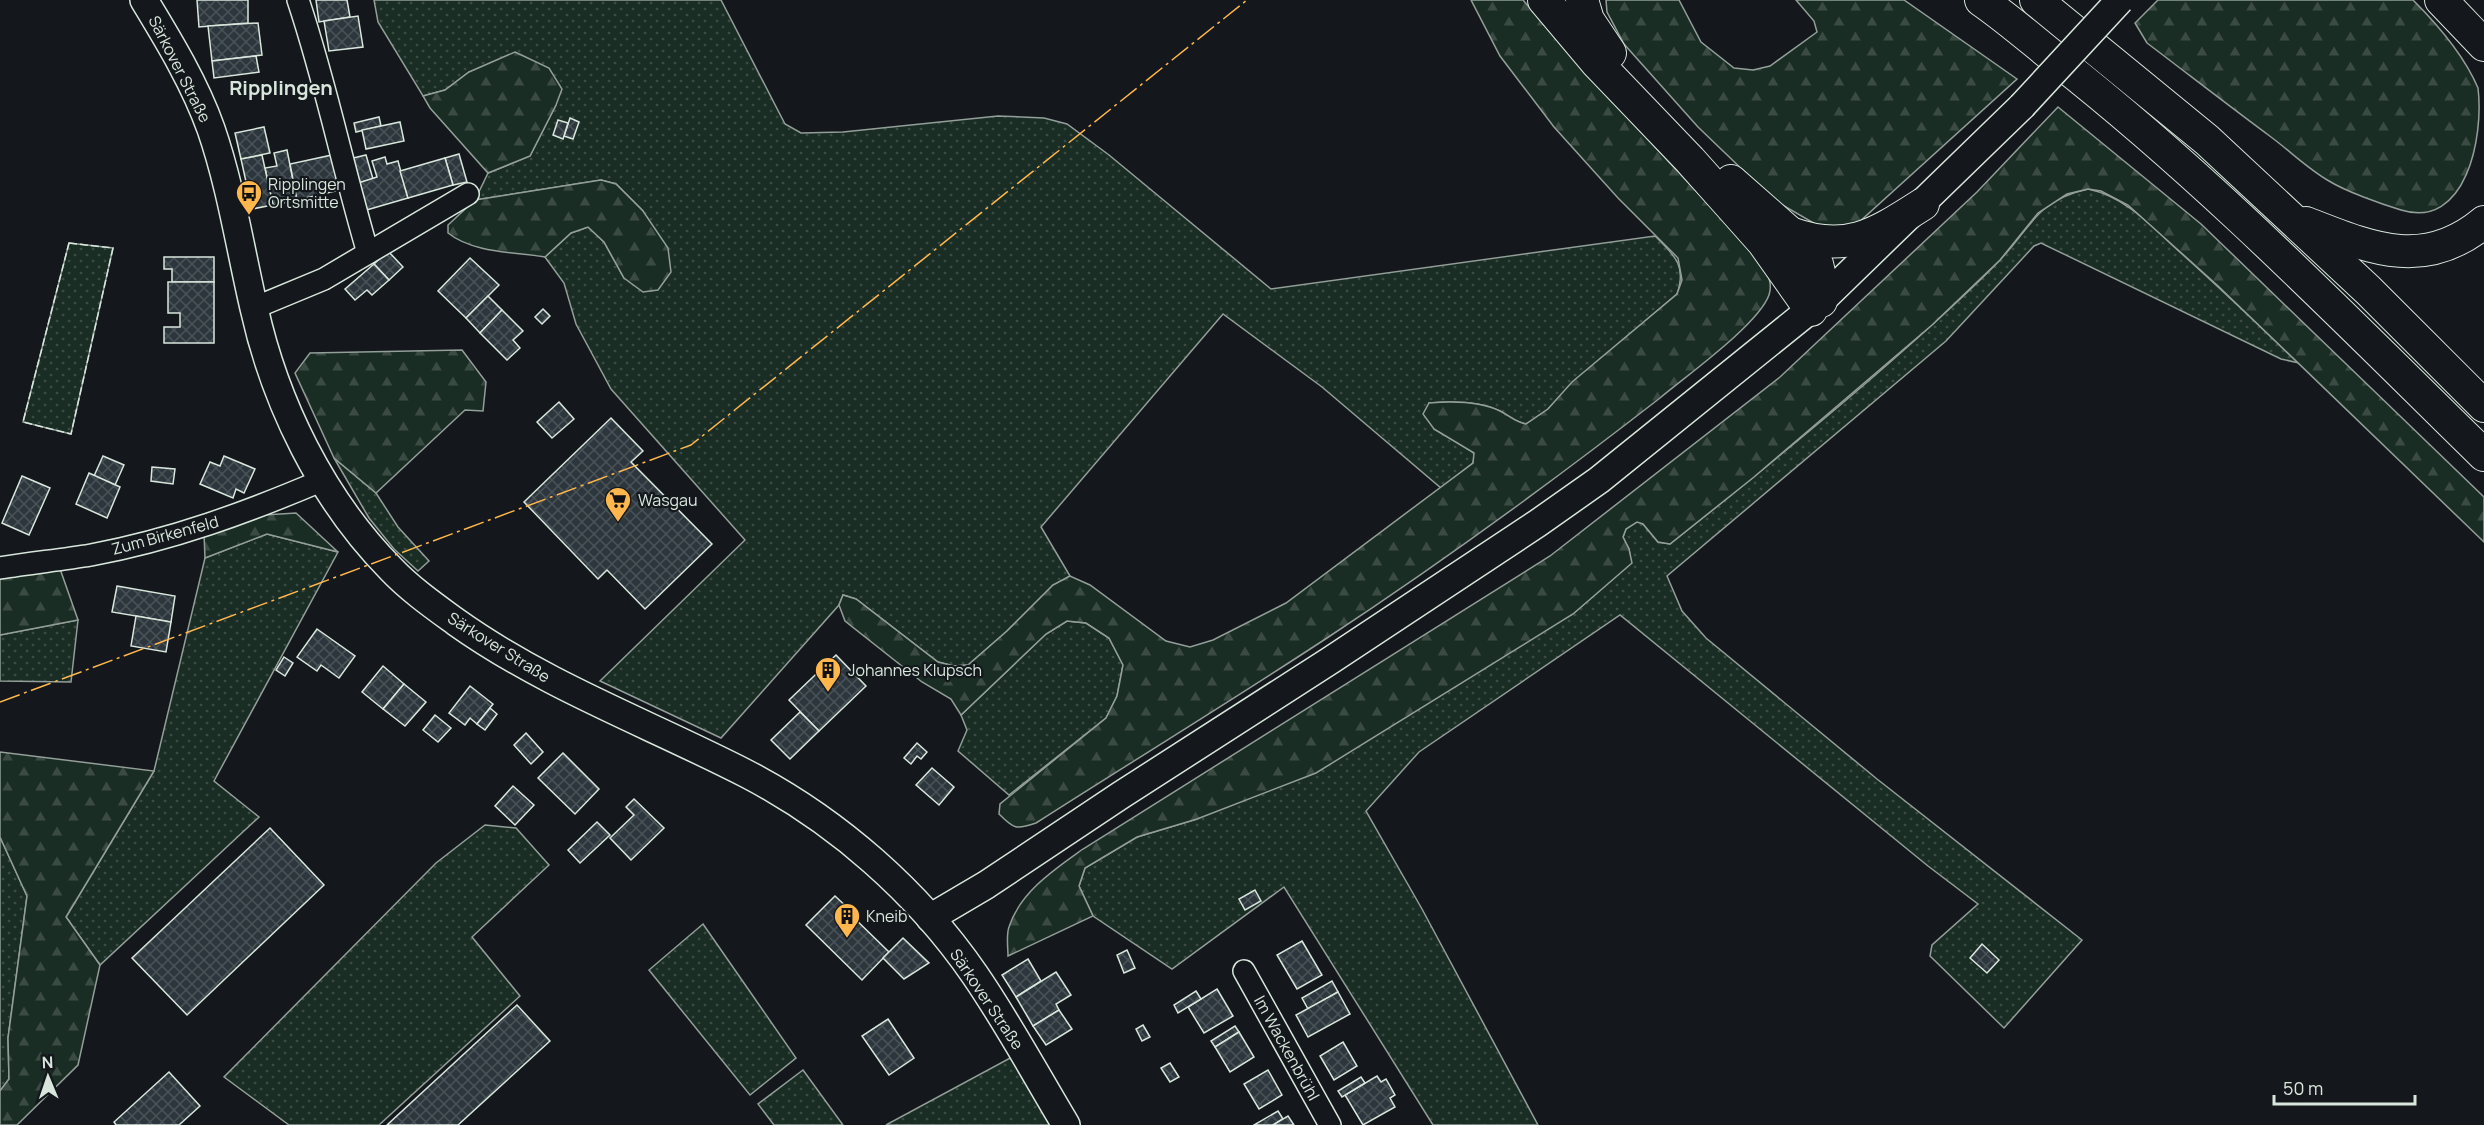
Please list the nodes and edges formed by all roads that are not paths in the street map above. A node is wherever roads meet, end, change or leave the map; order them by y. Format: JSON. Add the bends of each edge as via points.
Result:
{"nodes":[{"id":1,"x":144,"y":0,"type":"edge"},
{"id":2,"x":298,"y":0,"type":"edge"},
{"id":3,"x":1544,"y":0,"type":"edge"},
{"id":4,"x":1582,"y":0,"type":"edge"},
{"id":5,"x":1980,"y":0,"type":"edge"},
{"id":6,"x":2036,"y":0,"type":"edge"},
{"id":7,"x":2120,"y":0,"type":"edge"},
{"id":8,"x":2441,"y":0,"type":"edge"},
{"id":9,"x":2461,"y":0,"type":"edge"},
{"id":10,"x":2484,"y":24,"type":"edge"},
{"id":11,"x":2484,"y":45,"type":"edge"},
{"id":12,"x":468,"y":194,"type":"dead end"},
{"id":13,"x":1923,"y":204,"type":"junction"},
{"id":14,"x":2291,"y":217,"type":"junction"},
{"id":15,"x":2484,"y":222,"type":"edge"},
{"id":16,"x":1790,"y":233,"type":"junction"},
{"id":17,"x":368,"y":253,"type":"junction"},
{"id":18,"x":1816,"y":305,"type":"junction"},
{"id":19,"x":254,"y":308,"type":"junction"},
{"id":20,"x":2484,"y":406,"type":"edge"},
{"id":21,"x":2484,"y":455,"type":"edge"},
{"id":22,"x":323,"y":480,"type":"junction"},
{"id":23,"x":0,"y":568,"type":"edge"},
{"id":24,"x":930,"y":918,"type":"junction"},
{"id":25,"x":1244,"y":971,"type":"dead end"},
{"id":26,"x":1066,"y":1125,"type":"edge"},
{"id":27,"x":1330,"y":1125,"type":"edge"}],
"edges":[{"from":1,"to":19,"type":"main road","name":"Särkover Straße","via":[[194,89],[211,129]]},
{"from":2,"to":17,"type":"street","via":[[321,69]]},
{"from":3,"to":18,"type":"highway"},
{"from":4,"to":16,"type":"highway","via":[[1597,36],[1622,67],[1701,153]]},
{"from":5,"to":21,"type":"highway","via":[[2101,94],[2178,161]]},
{"from":6,"to":14,"type":"highway","via":[[2163,102]]},
{"from":7,"to":13,"type":"main road","bridge":true,"via":[[2022,106]]},
{"from":8,"to":11,"type":"highway"},
{"from":9,"to":10,"type":"highway"},
{"from":12,"to":17,"type":"street"},
{"from":13,"to":16,"type":"highway","via":[[1880,232],[1853,242],[1829,243]]},
{"from":13,"to":18,"type":"main road"},
{"from":14,"to":15,"type":"highway","via":[[2365,244],[2400,252],[2448,245]]},
{"from":14,"to":20,"type":"highway"},
{"from":16,"to":18,"type":"highway","via":[[1817,264],[1822,285]]},
{"from":17,"to":19,"type":"street","via":[[324,279]]},
{"from":18,"to":24,"type":"main road","via":[[1599,480],[1538,523]]},
{"from":19,"to":22,"type":"main road","name":"Särkover Straße","via":[[273,376]]},
{"from":22,"to":23,"type":"street","name":"Zum Birkenfeld","via":[[204,526],[92,554]]},
{"from":22,"to":24,"type":"main road","name":"Särkover Straße","via":[[391,569],[441,611],[554,681],[750,775],[793,801],[858,848]]},
{"from":24,"to":26,"type":"main road","name":"Särkover Straße","via":[[974,974]]},
{"from":25,"to":27,"type":"street","name":"Im Wackenbrühl"}]}
